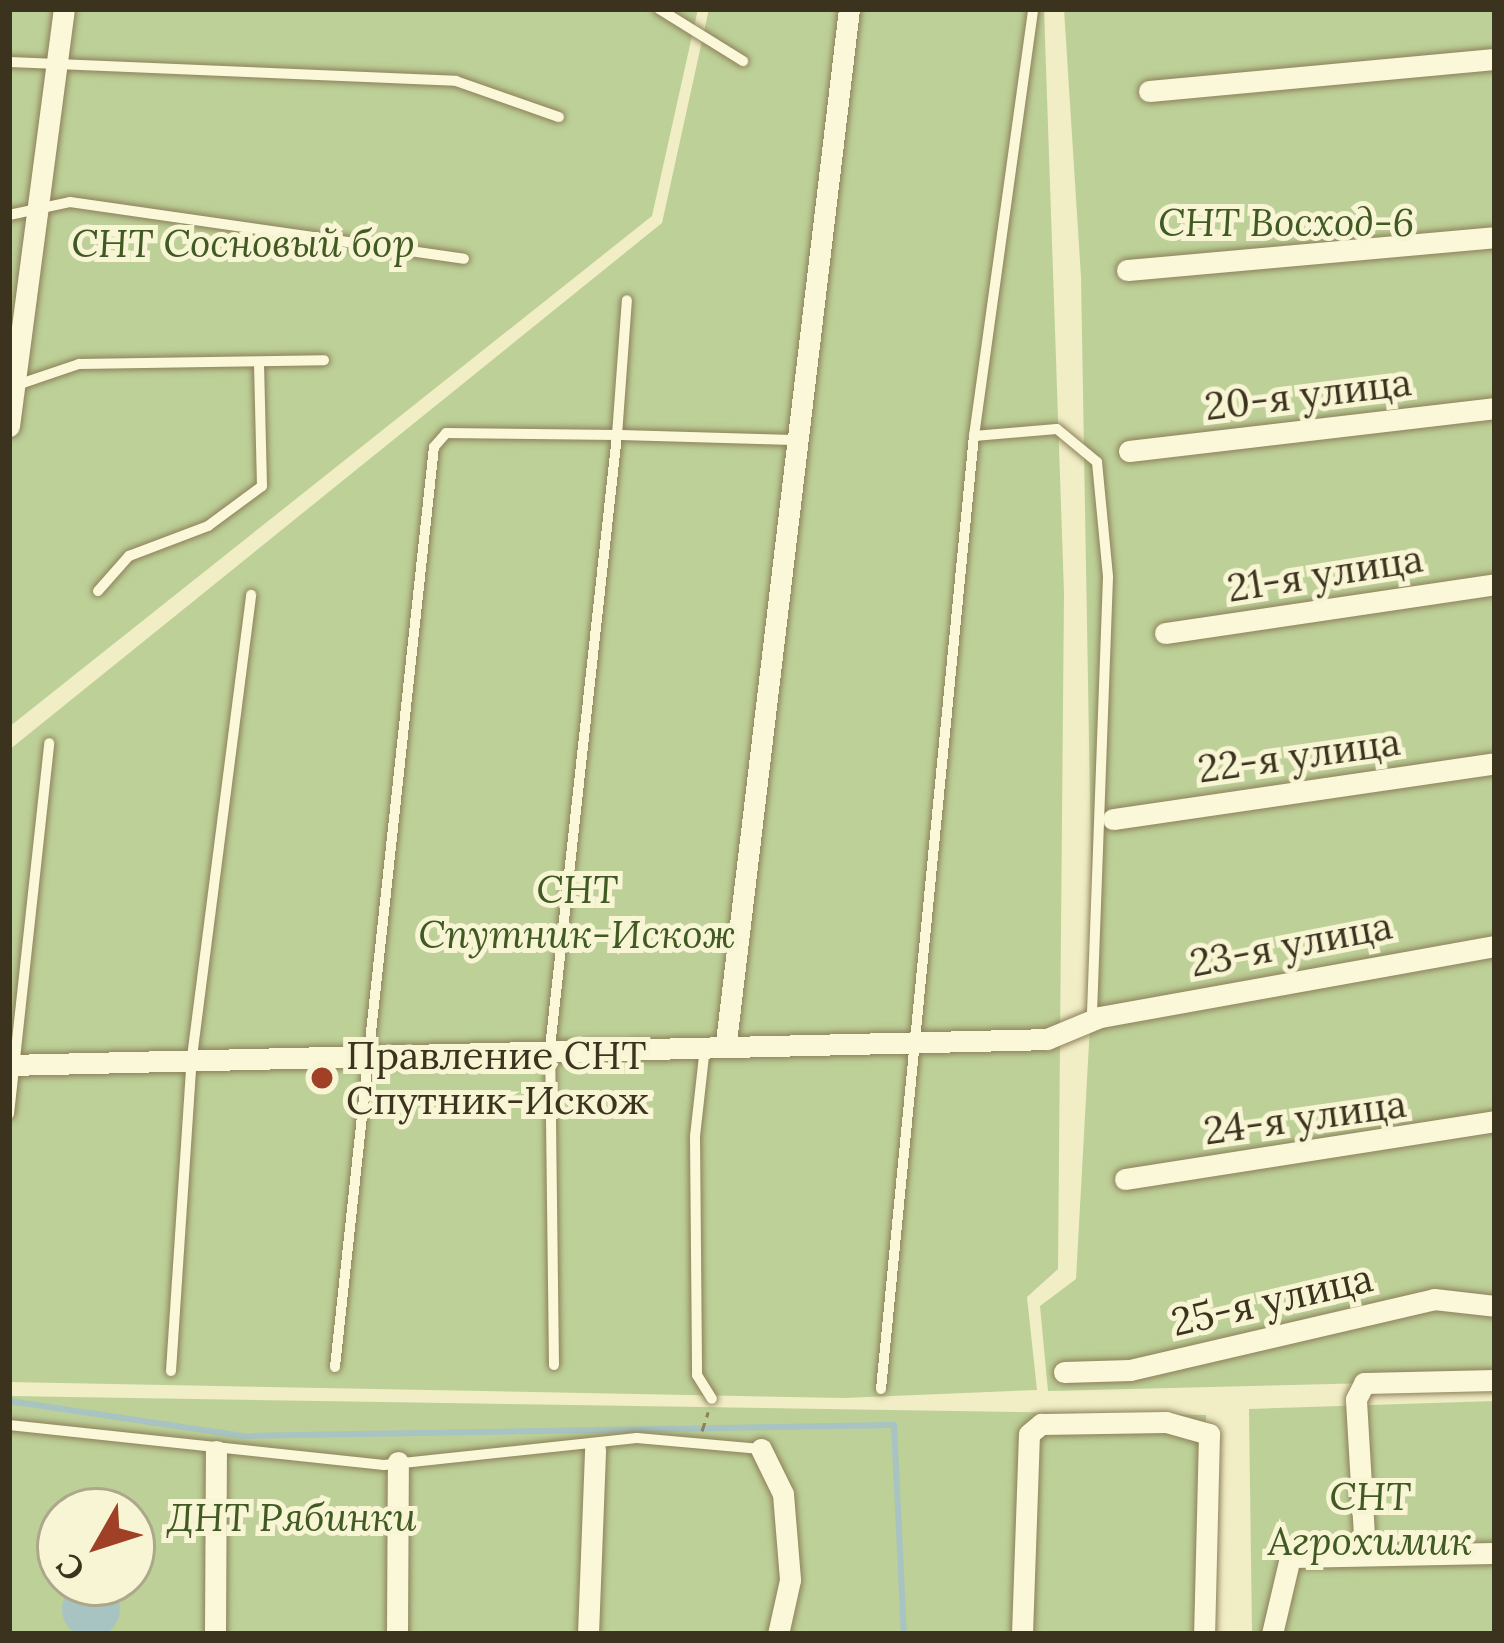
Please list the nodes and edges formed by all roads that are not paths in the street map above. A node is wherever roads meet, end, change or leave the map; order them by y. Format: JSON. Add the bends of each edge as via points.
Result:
{"nodes":[{"id":1,"x":64,"y":9,"type":"edge"},
{"id":2,"x":659,"y":9,"type":"edge"},
{"id":3,"x":849,"y":9,"type":"edge"},
{"id":4,"x":1033,"y":9,"type":"edge"},
{"id":5,"x":1495,"y":59,"type":"edge"},
{"id":6,"x":58,"y":61,"type":"junction"},
{"id":7,"x":743,"y":61,"type":"dead end"},
{"id":8,"x":9,"y":62,"type":"edge"},
{"id":9,"x":1149,"y":91,"type":"dead end"},
{"id":10,"x":559,"y":117,"type":"dead end"},
{"id":11,"x":32,"y":210,"type":"junction"},
{"id":12,"x":9,"y":215,"type":"edge"},
{"id":13,"x":1495,"y":237,"type":"edge"},
{"id":14,"x":464,"y":259,"type":"dead end"},
{"id":15,"x":1127,"y":271,"type":"dead end"},
{"id":16,"x":627,"y":300,"type":"dead end"},
{"id":17,"x":324,"y":360,"type":"dead end"},
{"id":18,"x":259,"y":367,"type":"junction"},
{"id":19,"x":14,"y":386,"type":"junction"},
{"id":20,"x":1495,"y":408,"type":"edge"},
{"id":21,"x":9,"y":426,"type":"edge"},
{"id":22,"x":617,"y":435,"type":"junction"},
{"id":23,"x":974,"y":436,"type":"junction"},
{"id":24,"x":796,"y":440,"type":"junction"},
{"id":25,"x":1129,"y":451,"type":"dead end"},
{"id":26,"x":1495,"y":584,"type":"edge"},
{"id":27,"x":98,"y":591,"type":"dead end"},
{"id":28,"x":251,"y":595,"type":"dead end"},
{"id":29,"x":1166,"y":633,"type":"dead end"},
{"id":30,"x":49,"y":743,"type":"dead end"},
{"id":31,"x":1495,"y":763,"type":"edge"},
{"id":32,"x":1113,"y":819,"type":"dead end"},
{"id":33,"x":1495,"y":946,"type":"edge"},
{"id":34,"x":1096,"y":1020,"type":"junction"},
{"id":35,"x":908,"y":1043,"type":"junction"},
{"id":36,"x":716,"y":1045,"type":"junction"},
{"id":37,"x":550,"y":1048,"type":"junction"},
{"id":38,"x":192,"y":1057,"type":"junction"},
{"id":39,"x":367,"y":1057,"type":"junction"},
{"id":40,"x":12,"y":1065,"type":"edge"},
{"id":41,"x":9,"y":1114,"type":"edge"},
{"id":42,"x":1495,"y":1121,"type":"edge"},
{"id":43,"x":1125,"y":1179,"type":"dead end"},
{"id":44,"x":1495,"y":1306,"type":"edge"},
{"id":45,"x":554,"y":1365,"type":"dead end"},
{"id":46,"x":335,"y":1367,"type":"dead end"},
{"id":47,"x":171,"y":1371,"type":"dead end"},
{"id":48,"x":1064,"y":1372,"type":"dead end"},
{"id":49,"x":1495,"y":1380,"type":"edge"},
{"id":50,"x":881,"y":1389,"type":"dead end"},
{"id":51,"x":712,"y":1399,"type":"road end"},
{"id":52,"x":9,"y":1425,"type":"edge"},
{"id":53,"x":596,"y":1449,"type":"junction"},
{"id":54,"x":761,"y":1449,"type":"joint"},
{"id":55,"x":216,"y":1451,"type":"junction"},
{"id":56,"x":398,"y":1462,"type":"junction"},
{"id":57,"x":1366,"y":1552,"type":"junction"},
{"id":58,"x":1495,"y":1552,"type":"edge"},
{"id":59,"x":215,"y":1634,"type":"edge"},
{"id":60,"x":397,"y":1634,"type":"edge"},
{"id":61,"x":588,"y":1634,"type":"edge"},
{"id":62,"x":778,"y":1634,"type":"edge"},
{"id":63,"x":1022,"y":1634,"type":"edge"},
{"id":64,"x":1204,"y":1634,"type":"edge"},
{"id":65,"x":1272,"y":1634,"type":"edge"}],
"edges":[{"from":1,"to":6,"type":"street"},
{"from":2,"to":7,"type":"lane"},
{"from":3,"to":24,"type":"street"},
{"from":4,"to":23,"type":"lane"},
{"from":5,"to":9,"type":"street"},
{"from":6,"to":8,"type":"lane"},
{"from":6,"to":10,"type":"lane","via":[[456,81]]},
{"from":6,"to":11,"type":"street"},
{"from":11,"to":12,"type":"lane"},
{"from":11,"to":14,"type":"lane","via":[[70,202]]},
{"from":11,"to":19,"type":"street"},
{"from":13,"to":15,"type":"street"},
{"from":16,"to":22,"type":"lane"},
{"from":17,"to":18,"type":"lane"},
{"from":18,"to":19,"type":"lane","via":[[79,364]]},
{"from":18,"to":27,"type":"lane","via":[[262,486],[208,526],[129,556]]},
{"from":19,"to":21,"type":"street"},
{"from":20,"to":25,"type":"street","name":"20-я улица"},
{"from":22,"to":24,"type":"lane"},
{"from":22,"to":37,"type":"lane"},
{"from":22,"to":39,"type":"lane","via":[[446,434],[434,447]]},
{"from":23,"to":34,"type":"lane","via":[[1057,429],[1097,462],[1108,577]]},
{"from":23,"to":35,"type":"lane"},
{"from":24,"to":36,"type":"street"},
{"from":26,"to":29,"type":"street","name":"21-я улица"},
{"from":28,"to":38,"type":"lane"},
{"from":30,"to":40,"type":"lane"},
{"from":31,"to":32,"type":"street","name":"22-я улица"},
{"from":33,"to":34,"type":"street","name":"23-я улица"},
{"from":34,"to":35,"type":"street","name":"23-я улица","via":[[1047,1039]]},
{"from":35,"to":36,"type":"street","name":"23-я улица"},
{"from":35,"to":50,"type":"lane"},
{"from":36,"to":37,"type":"street","name":"23-я улица"},
{"from":36,"to":51,"type":"lane","via":[[694,1136],[697,1376]]},
{"from":37,"to":39,"type":"street","name":"23-я улица"},
{"from":37,"to":45,"type":"lane"},
{"from":38,"to":39,"type":"street","name":"23-я улица"},
{"from":38,"to":40,"type":"street","name":"23-я улица"},
{"from":38,"to":47,"type":"lane"},
{"from":39,"to":46,"type":"lane"},
{"from":40,"to":41,"type":"lane"},
{"from":42,"to":43,"type":"street","name":"24-я улица"},
{"from":44,"to":48,"type":"street","name":"25-я улица","via":[[1434,1299],[1130,1370]]},
{"from":49,"to":57,"type":"street","via":[[1364,1383]]},
{"from":52,"to":55,"type":"lane"},
{"from":53,"to":54,"type":"lane","via":[[700,1439]]},
{"from":53,"to":56,"type":"lane"},
{"from":53,"to":61,"type":"street"},
{"from":54,"to":62,"type":"street","via":[[783,1494],[790,1580]]},
{"from":55,"to":56,"type":"lane"},
{"from":55,"to":59,"type":"street"},
{"from":56,"to":60,"type":"street"},
{"from":57,"to":58,"type":"street"},
{"from":57,"to":65,"type":"street","via":[[1290,1557]]},
{"from":63,"to":64,"type":"street","via":[[1029,1434],[1041,1424],[1166,1422],[1208,1434]]}]}
